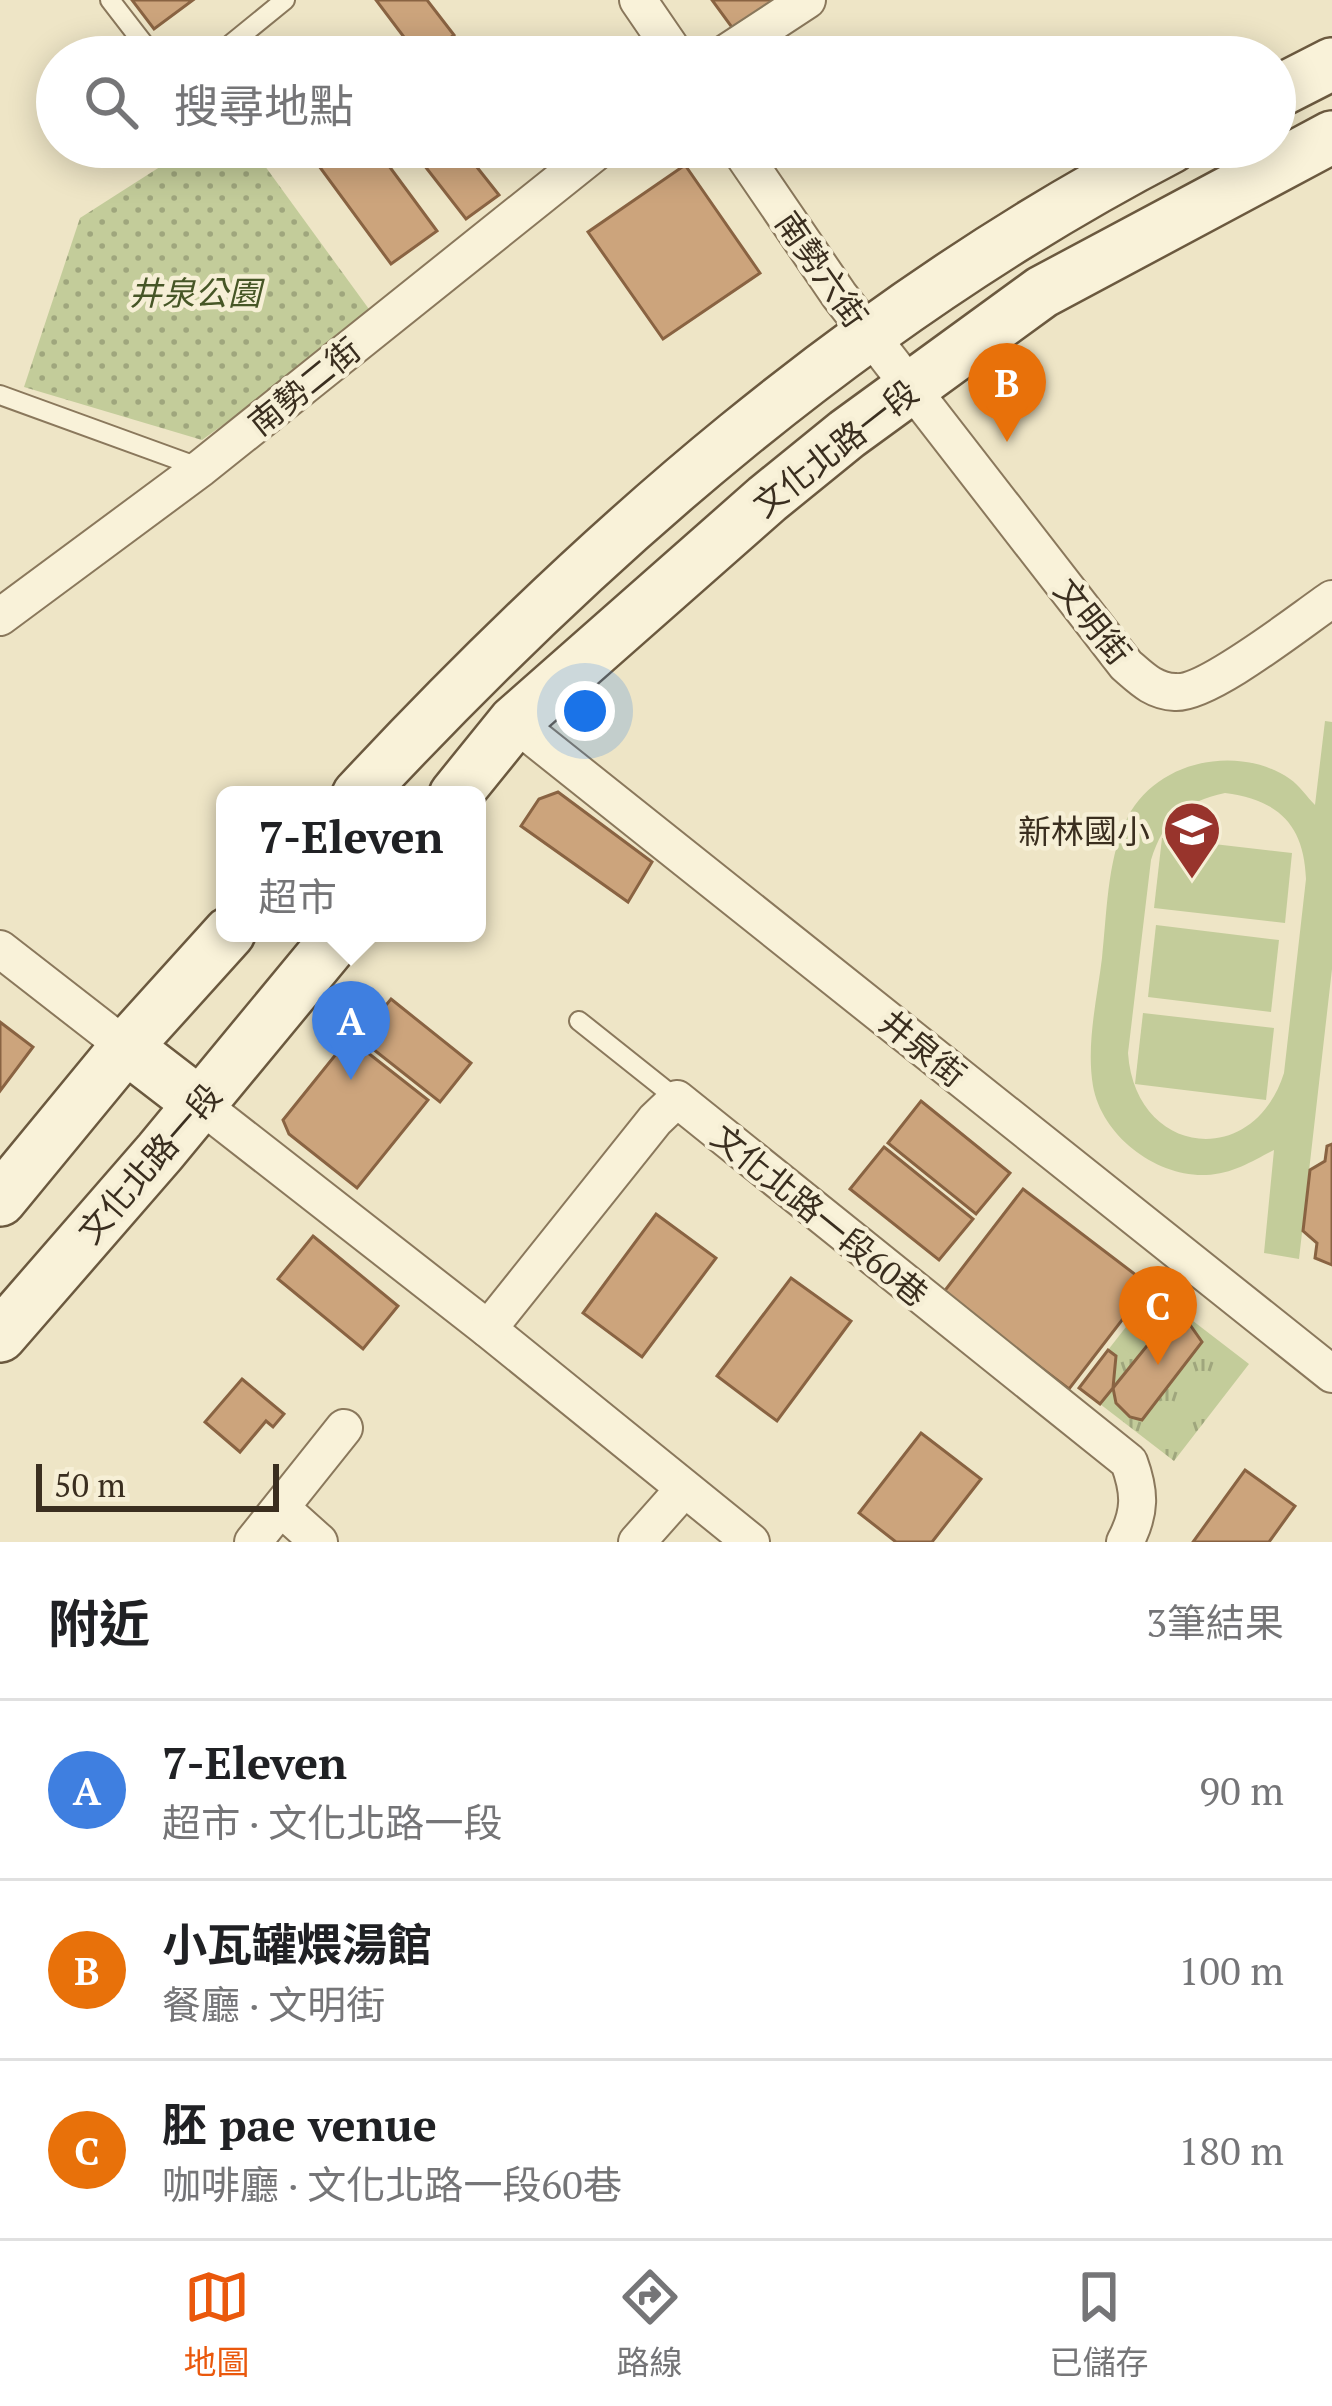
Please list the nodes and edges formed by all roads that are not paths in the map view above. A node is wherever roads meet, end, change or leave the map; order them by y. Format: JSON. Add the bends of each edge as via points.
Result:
{"nodes":[{"id":1,"x":110,"y":0,"type":"edge"},
{"id":2,"x":285,"y":0,"type":"edge"},
{"id":3,"x":638,"y":0,"type":"edge"},
{"id":4,"x":807,"y":0,"type":"edge"},
{"id":5,"x":138,"y":36,"type":"edge"},
{"id":6,"x":241,"y":36,"type":"edge"},
{"id":7,"x":663,"y":36,"type":"edge"},
{"id":8,"x":752,"y":36,"type":"edge"},
{"id":9,"x":1332,"y":64,"type":"edge"},
{"id":10,"x":1296,"y":82,"type":"edge"},
{"id":11,"x":1332,"y":137,"type":"edge"},
{"id":12,"x":1296,"y":156,"type":"edge"},
{"id":13,"x":576,"y":168,"type":"edge"},
{"id":14,"x":753,"y":168,"type":"edge"},
{"id":15,"x":1133,"y":168,"type":"edge"},
{"id":16,"x":1274,"y":168,"type":"edge"},
{"id":17,"x":867,"y":333,"type":"junction"},
{"id":18,"x":909,"y":388,"type":"junction"},
{"id":19,"x":0,"y":395,"type":"edge"},
{"id":20,"x":201,"y":468,"type":"junction"},
{"id":21,"x":1332,"y":599,"type":"edge"},
{"id":22,"x":0,"y":617,"type":"edge"},
{"id":23,"x":514,"y":722,"type":"junction"},
{"id":24,"x":366,"y":786,"type":"edge"},
{"id":25,"x":461,"y":786,"type":"edge"},
{"id":26,"x":221,"y":942,"type":"edge"},
{"id":27,"x":334,"y":942,"type":"edge"},
{"id":28,"x":0,"y":949,"type":"edge"},
{"id":29,"x":579,"y":1021,"type":"dead end"},
{"id":30,"x":126,"y":1047,"type":"junction"},
{"id":31,"x":676,"y":1100,"type":"junction"},
{"id":32,"x":200,"y":1104,"type":"junction"},
{"id":33,"x":0,"y":1200,"type":"edge"},
{"id":34,"x":488,"y":1329,"type":"junction"},
{"id":35,"x":0,"y":1336,"type":"edge"},
{"id":36,"x":1332,"y":1374,"type":"edge"},
{"id":37,"x":344,"y":1428,"type":"dead end"},
{"id":38,"x":684,"y":1489,"type":"junction"},
{"id":39,"x":280,"y":1508,"type":"junction"},
{"id":40,"x":253,"y":1542,"type":"edge"},
{"id":41,"x":319,"y":1542,"type":"edge"},
{"id":42,"x":637,"y":1542,"type":"edge"},
{"id":43,"x":752,"y":1542,"type":"edge"},
{"id":44,"x":1125,"y":1542,"type":"edge"}],
"edges":[{"from":1,"to":5,"type":"lane"},
{"from":2,"to":6,"type":"lane"},
{"from":3,"to":7,"type":"street"},
{"from":4,"to":8,"type":"street"},
{"from":9,"to":10,"type":"street"},
{"from":11,"to":12,"type":"street","name":"文化北路一段"},
{"from":13,"to":20,"type":"street","name":"南勢二街"},
{"from":14,"to":17,"type":"street","name":"南勢六街"},
{"from":15,"to":17,"type":"street","via":[[1007,238]]},
{"from":16,"to":18,"type":"street","name":"文化北路一段","via":[[1042,292]]},
{"from":17,"to":18,"type":"street","name":"南勢六街"},
{"from":17,"to":24,"type":"street","via":[[721,448],[466,679]]},
{"from":18,"to":21,"type":"street","name":"文明街","via":[[1149,686],[1178,693],[1204,686]]},
{"from":18,"to":23,"type":"street","name":"文化北路一段","via":[[767,499]]},
{"from":19,"to":20,"type":"lane"},
{"from":20,"to":22,"type":"street","name":"南勢二街"},
{"from":23,"to":25,"type":"street","name":"文化北路一段"},
{"from":23,"to":36,"type":"street","name":"井泉街"},
{"from":26,"to":30,"type":"street"},
{"from":27,"to":32,"type":"street","name":"文化北路一段"},
{"from":28,"to":30,"type":"street"},
{"from":29,"to":31,"type":"lane"},
{"from":30,"to":32,"type":"street"},
{"from":30,"to":33,"type":"street"},
{"from":31,"to":34,"type":"street"},
{"from":31,"to":44,"type":"street","name":"文化北路一段60巷","via":[[1129,1462],[1139,1490]]},
{"from":32,"to":34,"type":"street"},
{"from":32,"to":35,"type":"street","name":"文化北路一段"},
{"from":34,"to":38,"type":"street"},
{"from":37,"to":39,"type":"street"},
{"from":38,"to":42,"type":"street"},
{"from":38,"to":43,"type":"street"},
{"from":39,"to":40,"type":"street"},
{"from":39,"to":41,"type":"street"}]}
